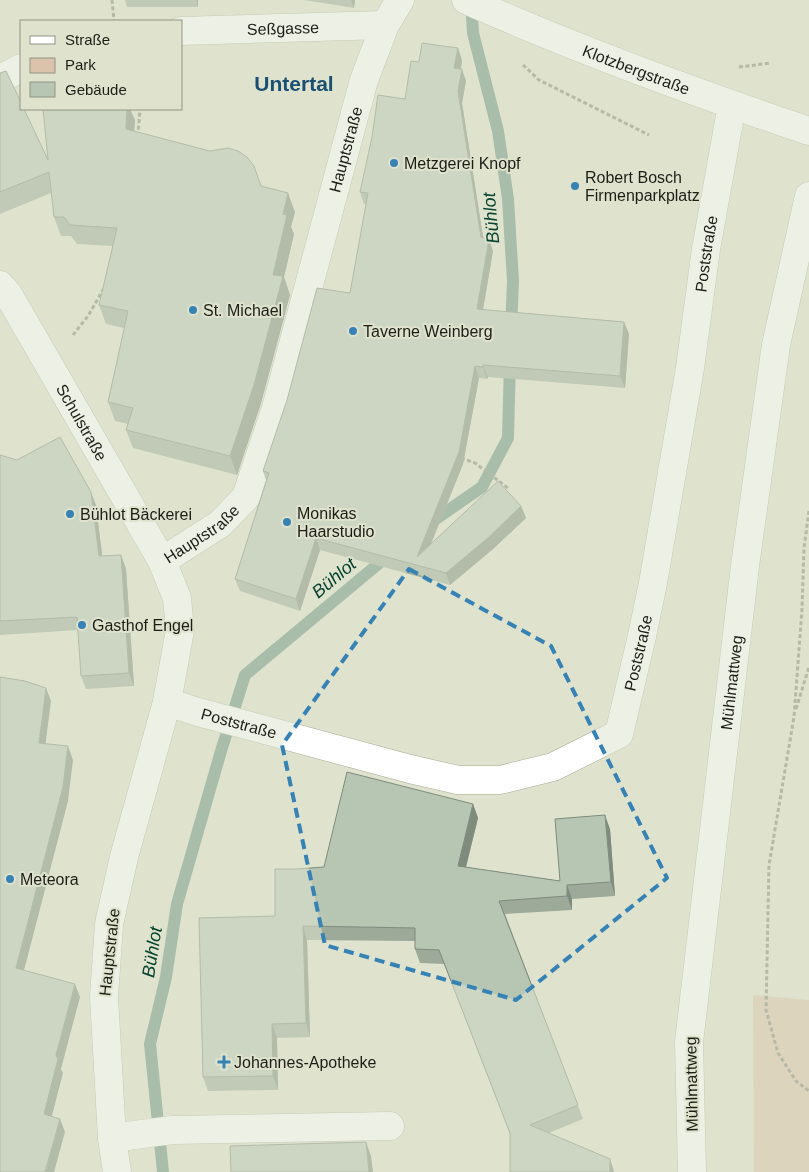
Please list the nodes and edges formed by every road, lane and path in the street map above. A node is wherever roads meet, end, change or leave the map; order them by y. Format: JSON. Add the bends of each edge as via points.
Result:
{"nodes":[{"id":1,"x":112,"y":0,"type":"edge"},
{"id":2,"x":400,"y":0,"type":"edge"},
{"id":3,"x":466,"y":0,"type":"edge"},
{"id":4,"x":114,"y":20,"type":"edge"},
{"id":5,"x":385,"y":25,"type":"junction"},
{"id":6,"x":182,"y":31,"type":"edge"},
{"id":7,"x":520,"y":62,"type":"dead end"},
{"id":8,"x":20,"y":69,"type":"edge"},
{"id":9,"x":0,"y":79,"type":"edge"},
{"id":10,"x":732,"y":105,"type":"junction"},
{"id":11,"x":140,"y":110,"type":"edge"},
{"id":12,"x":809,"y":131,"type":"edge"},
{"id":13,"x":649,"y":134,"type":"dead end"},
{"id":14,"x":138,"y":137,"type":"edge"},
{"id":15,"x":809,"y":196,"type":"edge"},
{"id":16,"x":0,"y":285,"type":"edge"},
{"id":17,"x":106,"y":285,"type":"edge"},
{"id":18,"x":49,"y":365,"type":"junction"},
{"id":19,"x":459,"y":457,"type":"edge"},
{"id":20,"x":508,"y":488,"type":"dead end"},
{"id":21,"x":809,"y":511,"type":"edge"},
{"id":22,"x":162,"y":562,"type":"junction"},
{"id":23,"x":809,"y":666,"type":"edge"},
{"id":24,"x":167,"y":702,"type":"junction"},
{"id":25,"x":794,"y":717,"type":"junction"},
{"id":26,"x":809,"y":1090,"type":"edge"},
{"id":27,"x":390,"y":1126,"type":"dead end"},
{"id":28,"x":112,"y":1138,"type":"junction"},
{"id":29,"x":117,"y":1172,"type":"edge"},
{"id":30,"x":692,"y":1172,"type":"edge"}],
"edges":[{"from":1,"to":4,"type":"path"},
{"from":2,"to":5,"type":"street","name":"Hauptstraße"},
{"from":3,"to":10,"type":"street","name":"Klotzbergstraße"},
{"from":5,"to":6,"type":"street","name":"Seßgasse"},
{"from":5,"to":22,"type":"street","name":"Hauptstraße","via":[[364,80],[276,408],[246,497],[220,524]]},
{"from":7,"to":13,"type":"path","via":[[539,80]]},
{"from":8,"to":9,"type":"street"},
{"from":10,"to":12,"type":"street","name":"Klotzbergstraße"},
{"from":10,"to":24,"type":"street","name":"Poststraße","via":[[653,582],[619,734],[554,766],[500,780],[458,780]]},
{"from":11,"to":14,"type":"path"},
{"from":15,"to":30,"type":"street","name":"Mühlmattweg","via":[[776,345],[744,576],[689,1042]]},
{"from":16,"to":18,"type":"street","name":"Schulstraße"},
{"from":17,"to":18,"type":"path","via":[[88,316]]},
{"from":18,"to":22,"type":"street","name":"Schulstraße"},
{"from":19,"to":20,"type":"path","via":[[475,463]]},
{"from":21,"to":25,"type":"path"},
{"from":22,"to":24,"type":"street","name":"Hauptstraße","via":[[177,598],[180,630]]},
{"from":23,"to":25,"type":"path"},
{"from":24,"to":28,"type":"street","name":"Hauptstraße","via":[[109,924],[104,997]]},
{"from":25,"to":26,"type":"path","via":[[769,865],[766,1010],[778,1053],[796,1081]]},
{"from":27,"to":28,"type":"street","via":[[160,1131]]},
{"from":28,"to":29,"type":"street","name":"Hauptstraße"}]}
